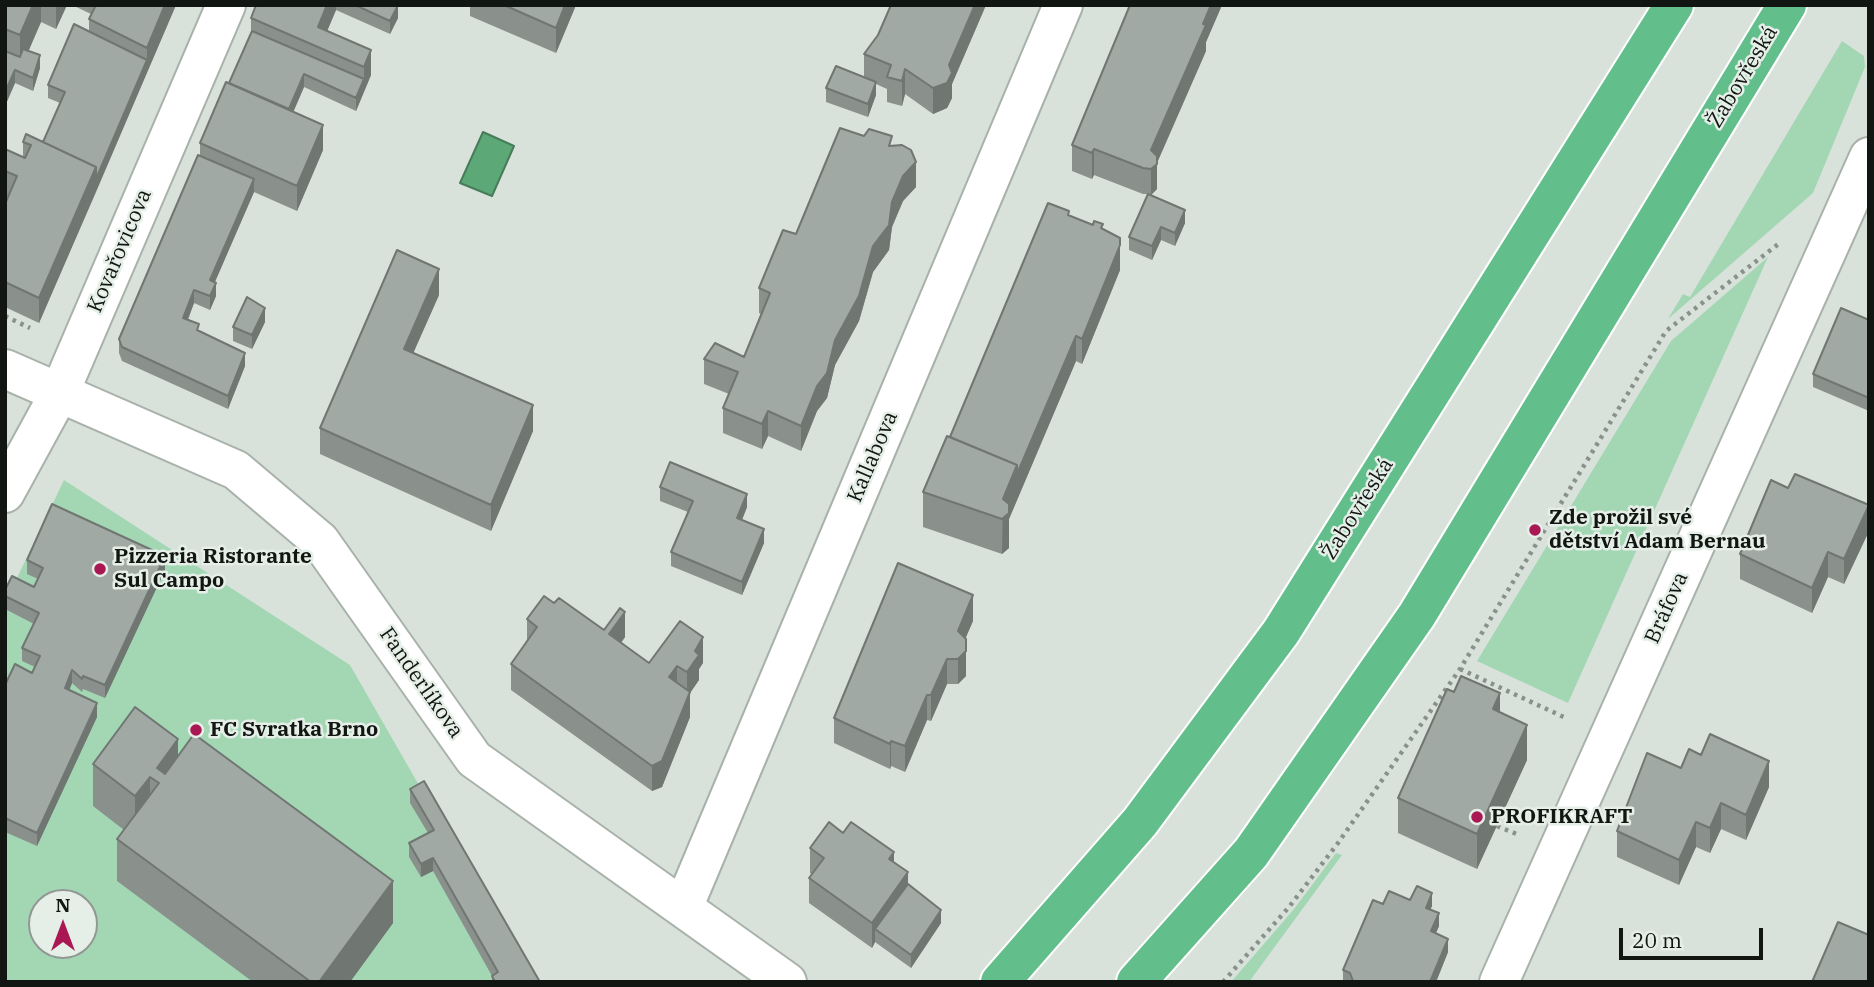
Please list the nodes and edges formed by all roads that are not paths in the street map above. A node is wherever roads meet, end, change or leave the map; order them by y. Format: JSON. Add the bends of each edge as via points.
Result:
{"nodes":[{"id":1,"x":226,"y":5,"type":"edge"},
{"id":2,"x":1063,"y":5,"type":"edge"},
{"id":3,"x":1674,"y":5,"type":"edge"},
{"id":4,"x":1787,"y":5,"type":"edge"},
{"id":5,"x":1869,"y":158,"type":"edge"},
{"id":6,"x":5,"y":369,"type":"edge"},
{"id":7,"x":59,"y":394,"type":"junction"},
{"id":8,"x":5,"y":493,"type":"edge"},
{"id":9,"x":683,"y":908,"type":"junction"},
{"id":10,"x":787,"y":982,"type":"edge"},
{"id":11,"x":1000,"y":982,"type":"edge"},
{"id":12,"x":1136,"y":982,"type":"edge"},
{"id":13,"x":1499,"y":982,"type":"edge"}],
"edges":[{"from":1,"to":7,"type":"street","name":"Kovařovicova"},
{"from":2,"to":9,"type":"street","name":"Kallabova"},
{"from":3,"to":11,"type":"highway","name":"Žabovřeská","via":[[1281,632],[1140,822]]},
{"from":4,"to":12,"type":"highway","name":"Žabovřeská","via":[[1417,615],[1251,853]]},
{"from":5,"to":13,"type":"street","name":"Bráfova"},
{"from":6,"to":7,"type":"street","name":"Fanderlíkova"},
{"from":7,"to":8,"type":"street","name":"Kovařovicova"},
{"from":7,"to":9,"type":"street","name":"Fanderlíkova","via":[[236,470],[320,541],[474,759]]},
{"from":9,"to":10,"type":"street","name":"Fanderlíkova"}]}
